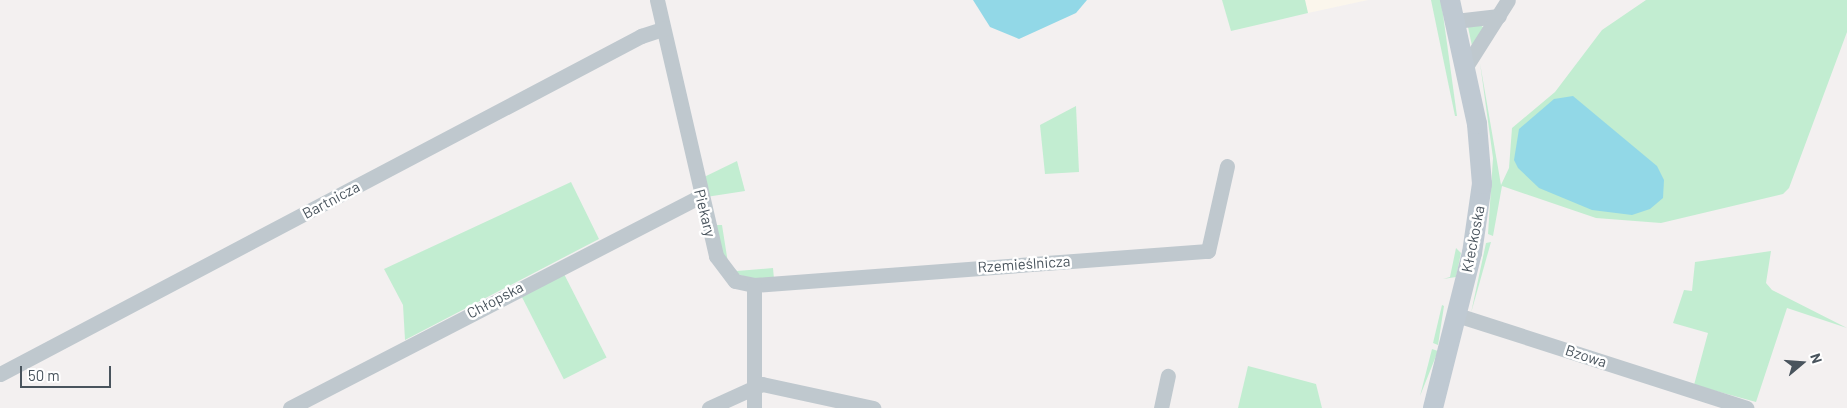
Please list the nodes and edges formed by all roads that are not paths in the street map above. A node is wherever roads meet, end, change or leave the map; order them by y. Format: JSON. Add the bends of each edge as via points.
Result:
{"nodes":[{"id":1,"x":657,"y":0,"type":"edge"},
{"id":2,"x":1450,"y":0,"type":"edge"},
{"id":3,"x":1508,"y":0,"type":"edge"},
{"id":4,"x":1499,"y":16,"type":"junction"},
{"id":5,"x":1455,"y":22,"type":"junction"},
{"id":6,"x":663,"y":29,"type":"junction"},
{"id":7,"x":1466,"y":68,"type":"junction"},
{"id":8,"x":1227,"y":166,"type":"dead end"},
{"id":9,"x":700,"y":196,"type":"junction"},
{"id":10,"x":754,"y":285,"type":"junction"},
{"id":11,"x":1457,"y":314,"type":"junction"},
{"id":12,"x":0,"y":374,"type":"edge"},
{"id":13,"x":1168,"y":376,"type":"dead end"},
{"id":14,"x":754,"y":385,"type":"junction"},
{"id":15,"x":1714,"y":403,"type":"edge"},
{"id":16,"x":290,"y":408,"type":"edge"},
{"id":17,"x":709,"y":408,"type":"edge"},
{"id":18,"x":754,"y":408,"type":"edge"},
{"id":19,"x":873,"y":408,"type":"edge"},
{"id":20,"x":1161,"y":408,"type":"edge"},
{"id":21,"x":1433,"y":408,"type":"edge"},
{"id":22,"x":1746,"y":408,"type":"edge"}],
"edges":[{"from":1,"to":6,"type":"street","name":"Piekary"},
{"from":2,"to":5,"type":"main road","name":"Kłeckoska"},
{"from":3,"to":4,"type":"street"},
{"from":4,"to":5,"type":"street"},
{"from":4,"to":7,"type":"street"},
{"from":5,"to":7,"type":"main road","name":"Kłeckoska"},
{"from":6,"to":9,"type":"street","name":"Piekary"},
{"from":6,"to":12,"type":"street","name":"Bartnicza","via":[[641,36]]},
{"from":7,"to":11,"type":"main road","name":"Kłeckoska","via":[[1477,124],[1482,184]]},
{"from":8,"to":10,"type":"street","name":"Rzemieślnicza","via":[[1208,251]]},
{"from":9,"to":10,"type":"street","name":"Piekary","via":[[723,271],[735,281]]},
{"from":9,"to":16,"type":"street","name":"Chłopska"},
{"from":10,"to":14,"type":"street"},
{"from":11,"to":15,"type":"street","name":"Bzowa"},
{"from":11,"to":21,"type":"main road","name":"Kłeckoska"},
{"from":13,"to":20,"type":"street"},
{"from":14,"to":17,"type":"street"},
{"from":14,"to":18,"type":"street"},
{"from":14,"to":19,"type":"street"},
{"from":15,"to":22,"type":"street","name":"Bzowa"}]}
